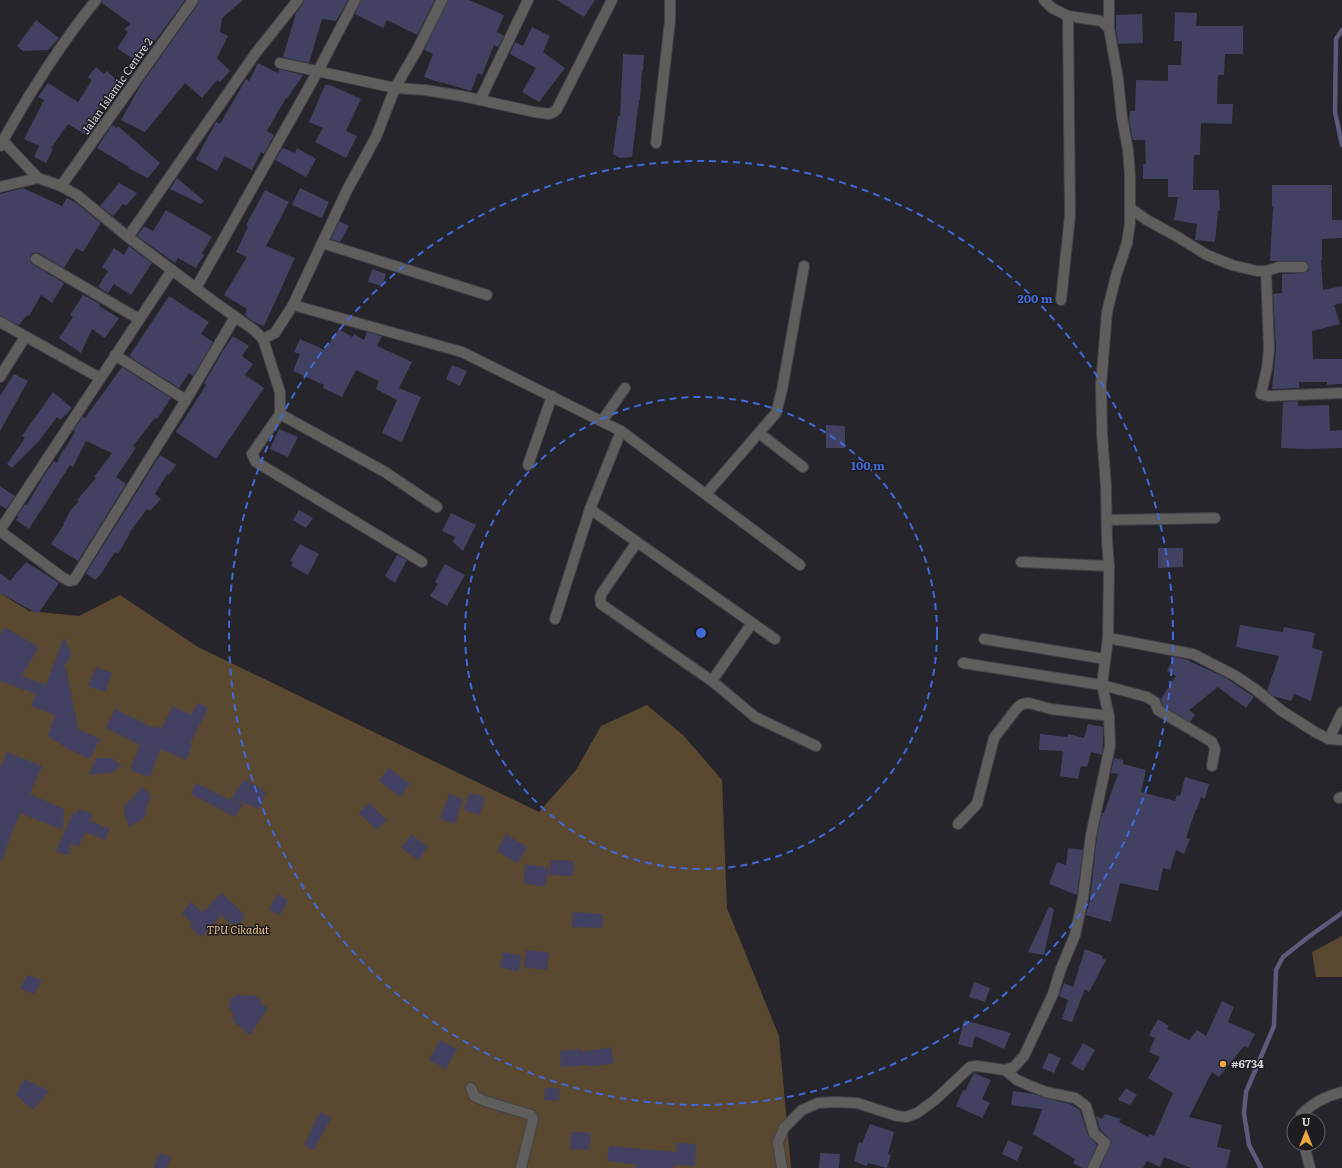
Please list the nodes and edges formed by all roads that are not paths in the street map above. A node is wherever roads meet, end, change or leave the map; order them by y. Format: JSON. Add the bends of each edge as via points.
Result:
{"nodes":[{"id":1,"x":96,"y":0,"type":"edge"},
{"id":2,"x":193,"y":0,"type":"edge"},
{"id":3,"x":298,"y":0,"type":"edge"},
{"id":4,"x":355,"y":0,"type":"edge"},
{"id":5,"x":442,"y":0,"type":"edge"},
{"id":6,"x":528,"y":0,"type":"edge"},
{"id":7,"x":612,"y":0,"type":"edge"},
{"id":8,"x":670,"y":0,"type":"edge"},
{"id":9,"x":1044,"y":0,"type":"edge"},
{"id":10,"x":1109,"y":0,"type":"edge"},
{"id":11,"x":1068,"y":16,"type":"junction"},
{"id":12,"x":1109,"y":28,"type":"junction"},
{"id":13,"x":280,"y":63,"type":"dead end"},
{"id":14,"x":318,"y":71,"type":"junction"},
{"id":15,"x":395,"y":88,"type":"junction"},
{"id":16,"x":480,"y":100,"type":"junction"},
{"id":17,"x":2,"y":143,"type":"edge"},
{"id":18,"x":656,"y":144,"type":"dead end"},
{"id":19,"x":38,"y":178,"type":"junction"},
{"id":20,"x":0,"y":186,"type":"edge"},
{"id":21,"x":61,"y":186,"type":"junction"},
{"id":22,"x":1130,"y":208,"type":"junction"},
{"id":23,"x":128,"y":237,"type":"junction"},
{"id":24,"x":322,"y":243,"type":"junction"},
{"id":25,"x":36,"y":259,"type":"dead end"},
{"id":26,"x":804,"y":266,"type":"dead end"},
{"id":27,"x":1303,"y":267,"type":"dead end"},
{"id":28,"x":172,"y":270,"type":"junction"},
{"id":29,"x":1266,"y":271,"type":"junction"},
{"id":30,"x":196,"y":288,"type":"junction"},
{"id":31,"x":487,"y":295,"type":"dead end"},
{"id":32,"x":1061,"y":300,"type":"dead end"},
{"id":33,"x":293,"y":304,"type":"junction"},
{"id":34,"x":235,"y":317,"type":"junction"},
{"id":35,"x":139,"y":319,"type":"junction"},
{"id":36,"x":0,"y":322,"type":"edge"},
{"id":37,"x":25,"y":337,"type":"junction"},
{"id":38,"x":263,"y":339,"type":"junction"},
{"id":39,"x":115,"y":355,"type":"junction"},
{"id":40,"x":0,"y":377,"type":"edge"},
{"id":41,"x":100,"y":378,"type":"junction"},
{"id":42,"x":625,"y":388,"type":"dead end"},
{"id":43,"x":1342,"y":393,"type":"edge"},
{"id":44,"x":552,"y":396,"type":"junction"},
{"id":45,"x":186,"y":400,"type":"junction"},
{"id":46,"x":280,"y":414,"type":"junction"},
{"id":47,"x":602,"y":422,"type":"junction"},
{"id":48,"x":621,"y":431,"type":"junction"},
{"id":49,"x":759,"y":434,"type":"junction"},
{"id":50,"x":528,"y":465,"type":"dead end"},
{"id":51,"x":802,"y":467,"type":"dead end"},
{"id":52,"x":706,"y":494,"type":"junction"},
{"id":53,"x":437,"y":507,"type":"dead end"},
{"id":54,"x":590,"y":509,"type":"junction"},
{"id":55,"x":1215,"y":518,"type":"dead end"},
{"id":56,"x":1107,"y":520,"type":"junction"},
{"id":57,"x":0,"y":531,"type":"edge"},
{"id":58,"x":637,"y":542,"type":"junction"},
{"id":59,"x":422,"y":562,"type":"dead end"},
{"id":60,"x":1021,"y":562,"type":"dead end"},
{"id":61,"x":800,"y":565,"type":"dead end"},
{"id":62,"x":1109,"y":566,"type":"junction"},
{"id":63,"x":555,"y":618,"type":"dead end"},
{"id":64,"x":752,"y":623,"type":"junction"},
{"id":65,"x":1108,"y":638,"type":"junction"},
{"id":66,"x":775,"y":639,"type":"dead end"},
{"id":67,"x":984,"y":639,"type":"dead end"},
{"id":68,"x":1105,"y":659,"type":"junction"},
{"id":69,"x":963,"y":663,"type":"dead end"},
{"id":70,"x":712,"y":681,"type":"junction"},
{"id":71,"x":1102,"y":685,"type":"junction"},
{"id":72,"x":1342,"y":712,"type":"edge"},
{"id":73,"x":1109,"y":716,"type":"junction"},
{"id":74,"x":1329,"y":739,"type":"junction"},
{"id":75,"x":1342,"y":740,"type":"edge"},
{"id":76,"x":816,"y":746,"type":"dead end"},
{"id":77,"x":1212,"y":766,"type":"dead end"},
{"id":78,"x":958,"y":824,"type":"dead end"},
{"id":79,"x":1006,"y":1070,"type":"junction"},
{"id":80,"x":472,"y":1088,"type":"dead end"},
{"id":81,"x":1342,"y":1092,"type":"edge"},
{"id":82,"x":1304,"y":1112,"type":"edge"},
{"id":83,"x":1306,"y":1152,"type":"edge"},
{"id":84,"x":521,"y":1168,"type":"edge"},
{"id":85,"x":782,"y":1168,"type":"edge"},
{"id":86,"x":1093,"y":1168,"type":"edge"},
{"id":87,"x":1310,"y":1168,"type":"edge"}],
"edges":[{"from":1,"to":17,"type":"street","via":[[47,68]]},
{"from":2,"to":21,"type":"street","name":"Jalan Islamic Centre 2"},
{"from":3,"to":23,"type":"street","via":[[255,54]]},
{"from":4,"to":14,"type":"street"},
{"from":5,"to":15,"type":"street"},
{"from":6,"to":16,"type":"street"},
{"from":7,"to":16,"type":"street","via":[[554,112],[534,112]]},
{"from":8,"to":18,"type":"street","via":[[670,21]]},
{"from":9,"to":11,"type":"street","via":[[1052,8]]},
{"from":10,"to":12,"type":"street"},
{"from":11,"to":12,"type":"street","via":[[1101,21]]},
{"from":11,"to":32,"type":"street","via":[[1070,216]]},
{"from":12,"to":22,"type":"street","via":[[1128,150]]},
{"from":13,"to":14,"type":"street"},
{"from":14,"to":15,"type":"street"},
{"from":14,"to":30,"type":"street"},
{"from":15,"to":16,"type":"street","via":[[425,90]]},
{"from":15,"to":24,"type":"street","via":[[376,137]]},
{"from":17,"to":19,"type":"street"},
{"from":19,"to":20,"type":"street"},
{"from":19,"to":21,"type":"street"},
{"from":21,"to":23,"type":"street","via":[[77,195]]},
{"from":22,"to":29,"type":"street","via":[[1207,255],[1232,265]]},
{"from":22,"to":56,"type":"street","via":[[1127,243],[1107,312],[1103,356],[1102,433]]},
{"from":23,"to":28,"type":"street"},
{"from":24,"to":31,"type":"street"},
{"from":24,"to":33,"type":"street"},
{"from":25,"to":35,"type":"street"},
{"from":26,"to":49,"type":"street","via":[[776,413]]},
{"from":27,"to":29,"type":"street","via":[[1279,267]]},
{"from":28,"to":30,"type":"street"},
{"from":28,"to":35,"type":"street"},
{"from":29,"to":43,"type":"street","via":[[1269,349],[1261,394],[1268,396]]},
{"from":30,"to":34,"type":"street"},
{"from":33,"to":38,"type":"street","via":[[275,333]]},
{"from":33,"to":44,"type":"street","via":[[462,352]]},
{"from":34,"to":38,"type":"street"},
{"from":34,"to":45,"type":"street"},
{"from":35,"to":39,"type":"street"},
{"from":36,"to":37,"type":"street"},
{"from":37,"to":40,"type":"street"},
{"from":37,"to":41,"type":"street"},
{"from":38,"to":46,"type":"street","via":[[280,392]]},
{"from":39,"to":41,"type":"street"},
{"from":39,"to":45,"type":"street"},
{"from":41,"to":57,"type":"street"},
{"from":42,"to":47,"type":"street"},
{"from":44,"to":47,"type":"street"},
{"from":44,"to":50,"type":"street"},
{"from":45,"to":57,"type":"street","via":[[74,580],[69,581],[62,577]]},
{"from":46,"to":53,"type":"street","via":[[385,472]]},
{"from":46,"to":59,"type":"street","via":[[252,454],[256,462]]},
{"from":47,"to":48,"type":"street"},
{"from":48,"to":52,"type":"street"},
{"from":48,"to":54,"type":"street"},
{"from":49,"to":51,"type":"street"},
{"from":49,"to":52,"type":"street"},
{"from":52,"to":61,"type":"street"},
{"from":54,"to":58,"type":"street"},
{"from":54,"to":63,"type":"street"},
{"from":55,"to":56,"type":"street"},
{"from":56,"to":62,"type":"street"},
{"from":58,"to":64,"type":"street"},
{"from":58,"to":70,"type":"street","via":[[602,593],[601,604]]},
{"from":60,"to":62,"type":"street"},
{"from":62,"to":65,"type":"street"},
{"from":64,"to":66,"type":"street"},
{"from":64,"to":70,"type":"street"},
{"from":65,"to":68,"type":"street"},
{"from":65,"to":74,"type":"street","via":[[1193,654],[1234,675],[1282,711]]},
{"from":67,"to":68,"type":"street"},
{"from":68,"to":71,"type":"street"},
{"from":69,"to":71,"type":"street"},
{"from":70,"to":76,"type":"street","via":[[755,717]]},
{"from":71,"to":73,"type":"street"},
{"from":71,"to":77,"type":"street","via":[[1147,697],[1155,702],[1158,710],[1212,742],[1215,749]]},
{"from":72,"to":74,"type":"street"},
{"from":73,"to":78,"type":"street","via":[[1022,704],[994,738],[976,804]]},
{"from":73,"to":79,"type":"street","via":[[1110,746],[1090,835],[1083,898],[1075,935],[1053,994],[1024,1056],[1014,1067]]},
{"from":74,"to":75,"type":"street"},
{"from":79,"to":85,"type":"street","via":[[970,1067],[935,1100],[917,1113],[906,1117],[857,1104],[835,1102],[818,1104],[802,1110],[784,1128],[778,1142]]},
{"from":79,"to":86,"type":"street","via":[[1026,1084],[1046,1092],[1075,1098],[1086,1106],[1094,1133],[1105,1143]]},
{"from":80,"to":84,"type":"street","via":[[474,1096],[484,1101],[531,1115]]},
{"from":81,"to":82,"type":"street","via":[[1310,1106]]},
{"from":83,"to":87,"type":"street"}]}
